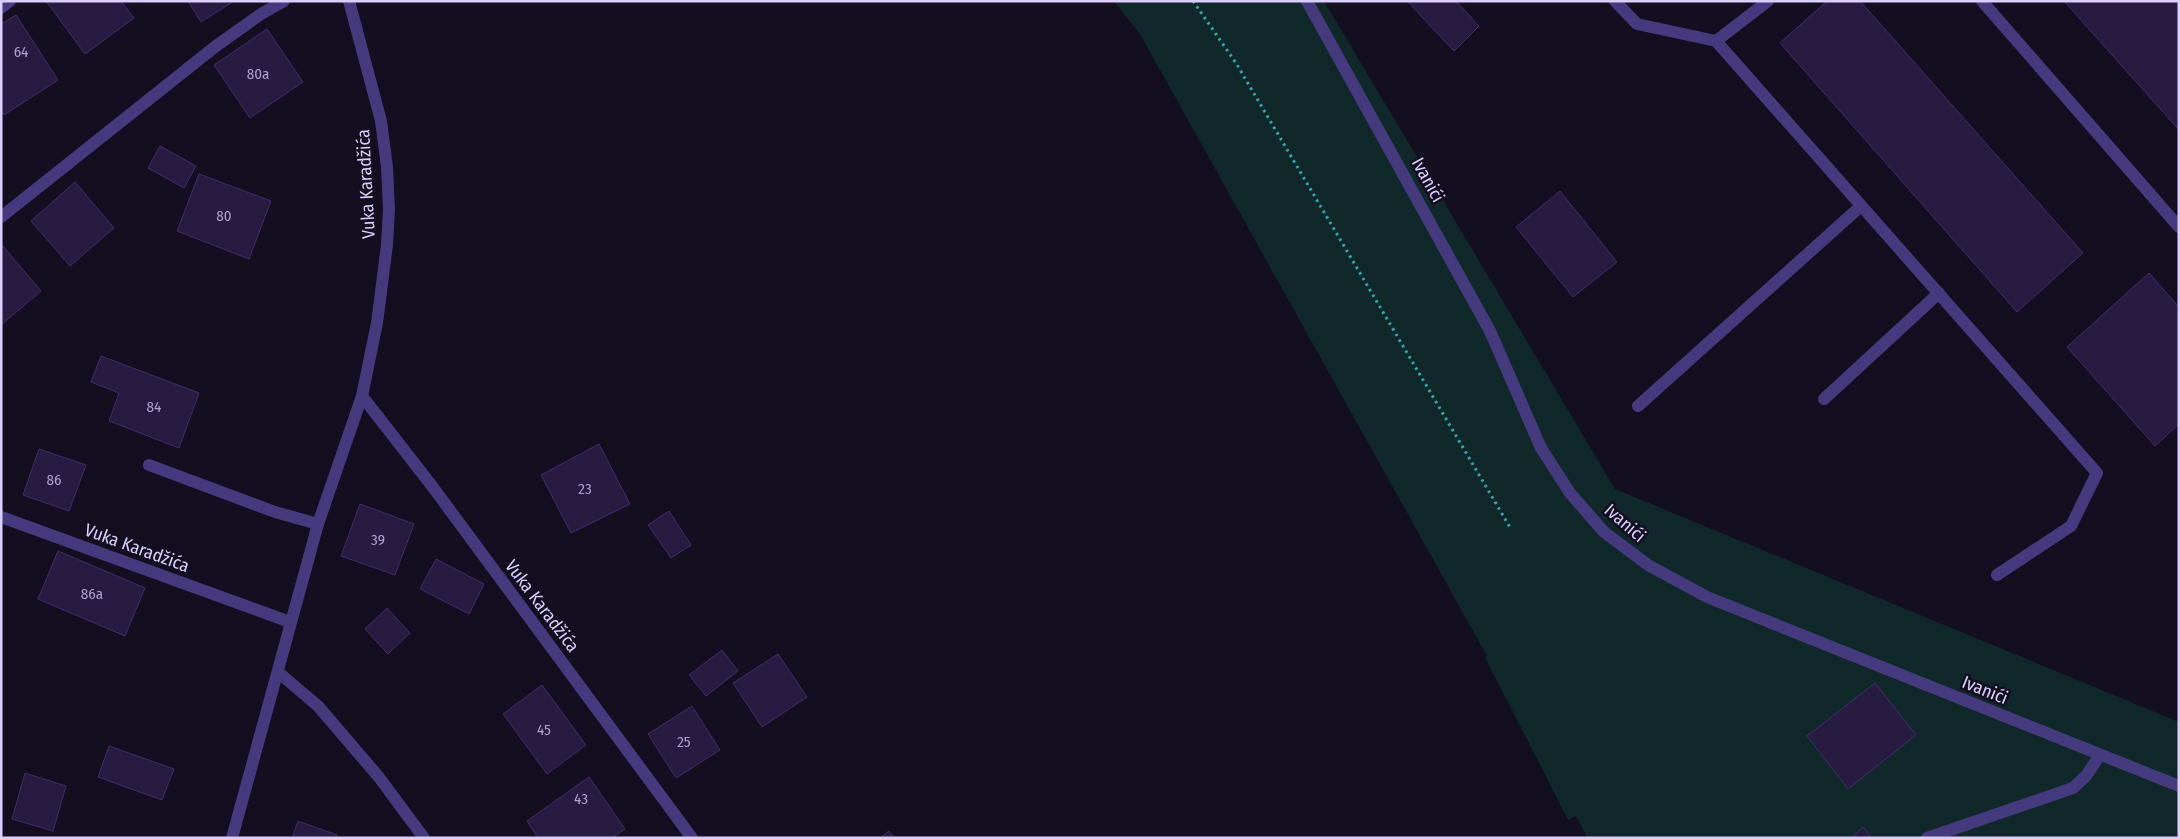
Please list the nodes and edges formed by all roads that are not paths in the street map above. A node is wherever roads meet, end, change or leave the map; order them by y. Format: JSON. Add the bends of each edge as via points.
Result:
{"nodes":[{"id":1,"x":10,"y":1,"type":"edge"},
{"id":2,"x":284,"y":1,"type":"edge"},
{"id":3,"x":349,"y":1,"type":"edge"},
{"id":4,"x":1307,"y":1,"type":"edge"},
{"id":5,"x":1615,"y":1,"type":"edge"},
{"id":6,"x":1768,"y":1,"type":"edge"},
{"id":7,"x":1982,"y":1,"type":"edge"},
{"id":8,"x":1,"y":8,"type":"edge"},
{"id":9,"x":1716,"y":41,"type":"junction"},
{"id":10,"x":1862,"y":206,"type":"junction"},
{"id":11,"x":1,"y":217,"type":"edge"},
{"id":12,"x":2179,"y":227,"type":"edge"},
{"id":13,"x":1939,"y":294,"type":"junction"},
{"id":14,"x":362,"y":396,"type":"junction"},
{"id":15,"x":1824,"y":399,"type":"dead end"},
{"id":16,"x":1638,"y":406,"type":"dead end"},
{"id":17,"x":148,"y":465,"type":"dead end"},
{"id":18,"x":1,"y":517,"type":"edge"},
{"id":19,"x":318,"y":524,"type":"junction"},
{"id":20,"x":1997,"y":575,"type":"dead end"},
{"id":21,"x":290,"y":622,"type":"junction"},
{"id":22,"x":278,"y":672,"type":"junction"},
{"id":23,"x":2100,"y":755,"type":"junction"},
{"id":24,"x":2179,"y":786,"type":"edge"},
{"id":25,"x":232,"y":838,"type":"edge"},
{"id":26,"x":424,"y":838,"type":"edge"},
{"id":27,"x":692,"y":838,"type":"edge"},
{"id":28,"x":1927,"y":838,"type":"edge"}],
"edges":[{"from":1,"to":8,"type":"street"},
{"from":2,"to":11,"type":"street","via":[[216,46]]},
{"from":3,"to":14,"type":"street","name":"Vuka Karadžića","via":[[381,121],[389,209],[377,322]]},
{"from":4,"to":23,"type":"street","name":"Ivanići","via":[[1490,331],[1541,448],[1570,493],[1604,532],[1648,565],[1707,597]]},
{"from":5,"to":9,"type":"street","via":[[1637,24]]},
{"from":6,"to":9,"type":"street"},
{"from":7,"to":12,"type":"street"},
{"from":9,"to":10,"type":"street"},
{"from":10,"to":13,"type":"street"},
{"from":10,"to":16,"type":"street"},
{"from":13,"to":15,"type":"street"},
{"from":13,"to":20,"type":"street","via":[[2097,473],[2071,526]]},
{"from":14,"to":19,"type":"street","name":"Vuka Karadžića"},
{"from":14,"to":27,"type":"street","name":"Vuka Karadžića"},
{"from":17,"to":19,"type":"street","via":[[275,512]]},
{"from":18,"to":21,"type":"street","name":"Vuka Karadžića"},
{"from":19,"to":21,"type":"street","name":"Vuka Karadžića"},
{"from":21,"to":22,"type":"street","name":"Vuka Karadžića"},
{"from":22,"to":25,"type":"street","name":"Vuka Karadžića"},
{"from":22,"to":26,"type":"street","via":[[318,706],[378,776]]},
{"from":23,"to":24,"type":"street","name":"Ivanići"},
{"from":23,"to":28,"type":"street","via":[[2073,788]]}]}
